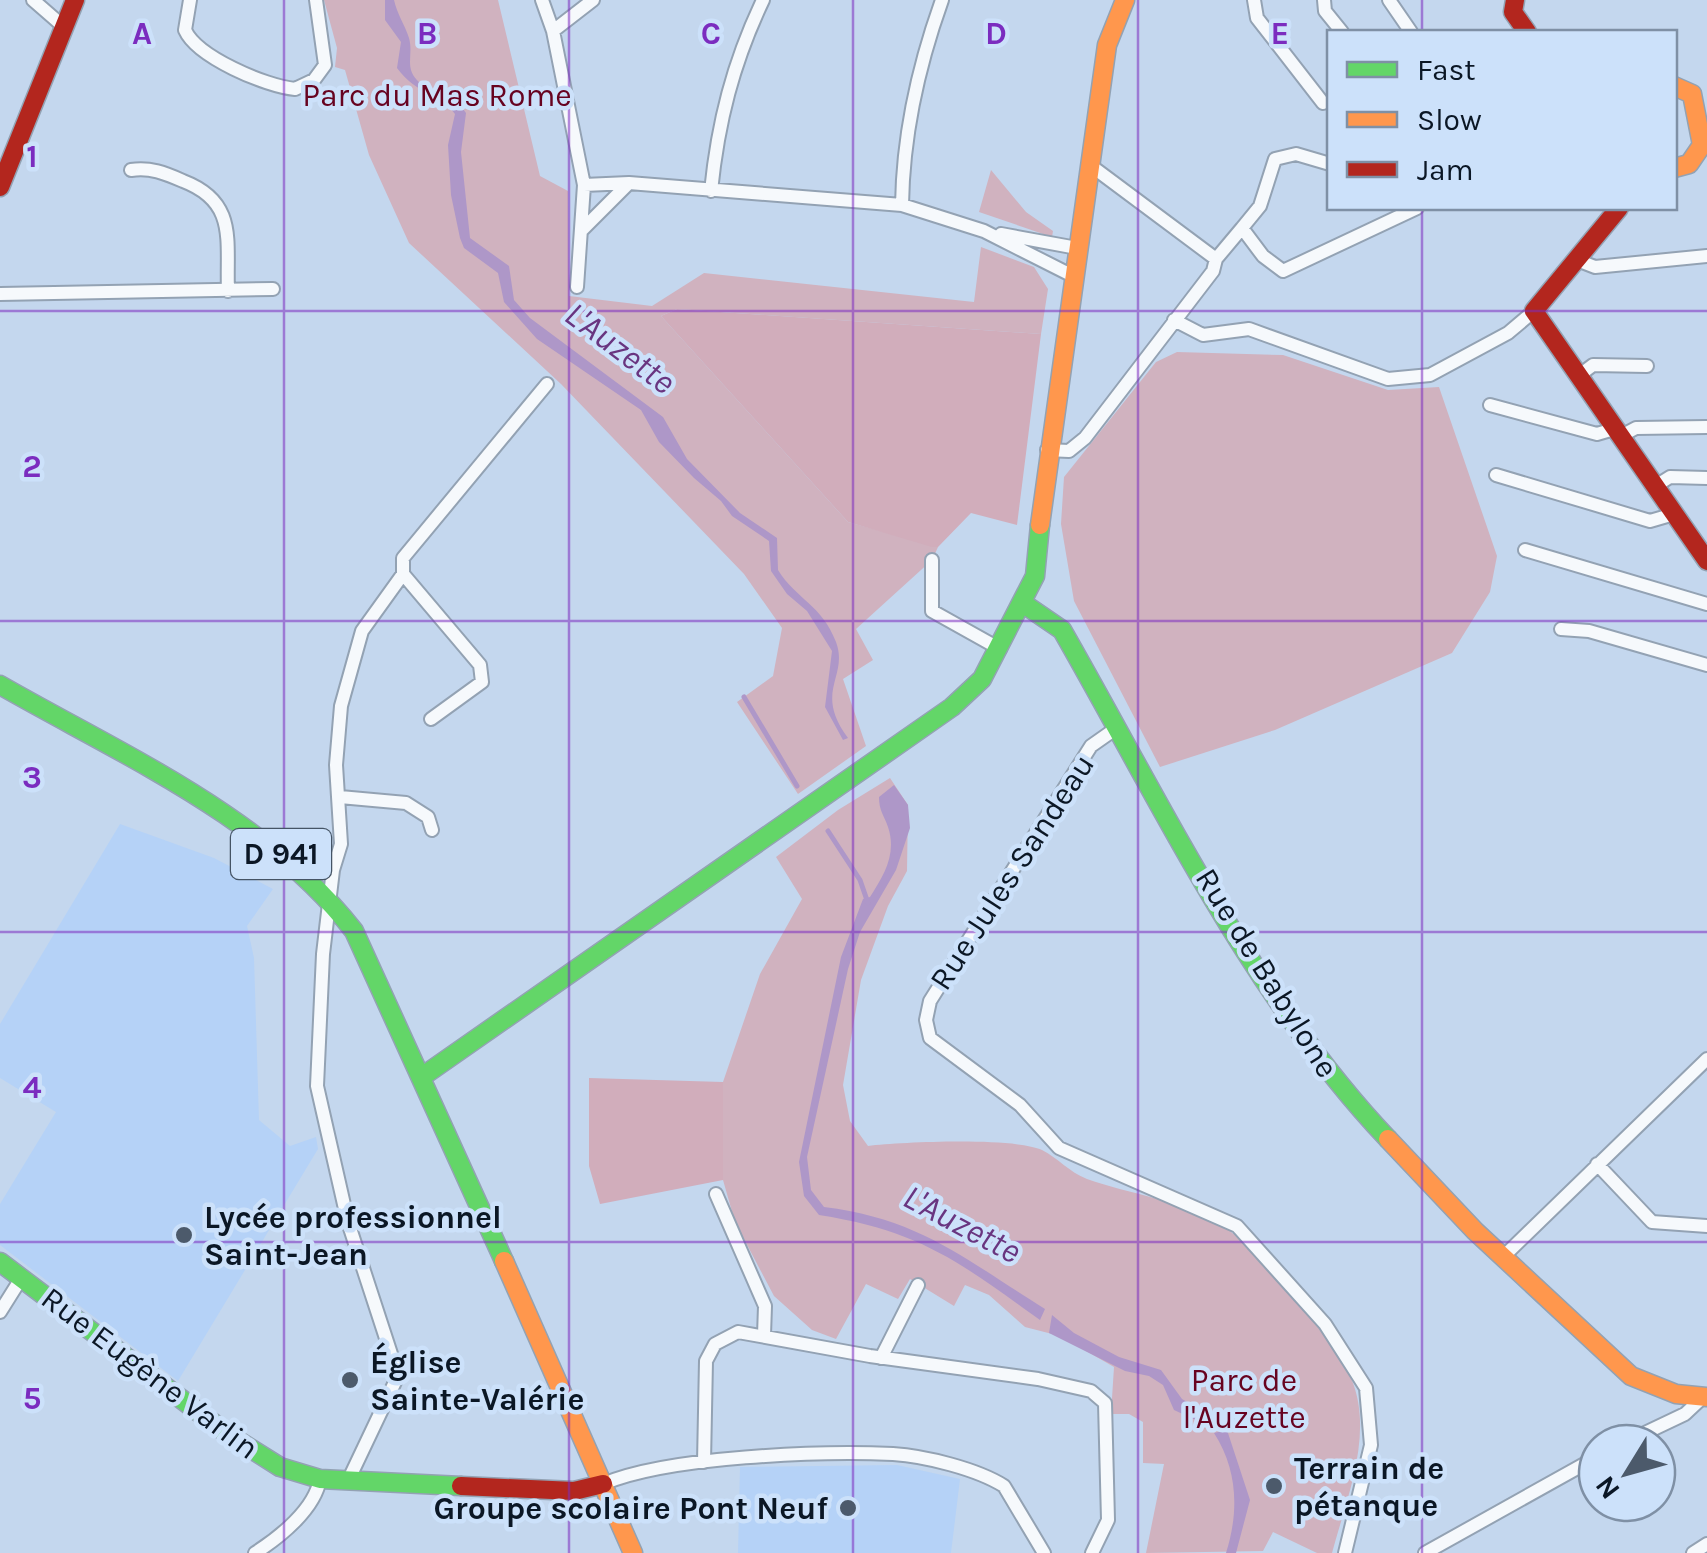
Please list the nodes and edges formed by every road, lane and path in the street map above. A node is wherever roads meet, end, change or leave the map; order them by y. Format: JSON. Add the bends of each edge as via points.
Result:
{"nodes":[{"id":1,"x":33,"y":0,"type":"edge"},
{"id":2,"x":75,"y":0,"type":"edge"},
{"id":3,"x":190,"y":0,"type":"edge"},
{"id":4,"x":316,"y":0,"type":"edge"},
{"id":5,"x":542,"y":0,"type":"edge"},
{"id":6,"x":594,"y":0,"type":"edge"},
{"id":7,"x":762,"y":0,"type":"edge"},
{"id":8,"x":942,"y":0,"type":"edge"},
{"id":9,"x":1125,"y":0,"type":"edge"},
{"id":10,"x":1254,"y":0,"type":"edge"},
{"id":11,"x":1324,"y":0,"type":"edge"},
{"id":12,"x":1389,"y":0,"type":"edge"},
{"id":13,"x":1515,"y":0,"type":"edge"},
{"id":14,"x":64,"y":27,"type":"junction"},
{"id":15,"x":1340,"y":30,"type":"edge"},
{"id":16,"x":1410,"y":30,"type":"edge"},
{"id":17,"x":1526,"y":30,"type":"edge"},
{"id":18,"x":553,"y":31,"type":"junction"},
{"id":19,"x":1677,"y":87,"type":"edge"},
{"id":20,"x":1323,"y":103,"type":"dead end"},
{"id":21,"x":1327,"y":163,"type":"edge"},
{"id":22,"x":1090,"y":165,"type":"junction"},
{"id":23,"x":1677,"y":167,"type":"edge"},
{"id":24,"x":131,"y":170,"type":"dead end"},
{"id":25,"x":628,"y":183,"type":"junction"},
{"id":26,"x":584,"y":185,"type":"junction"},
{"id":27,"x":0,"y":187,"type":"edge"},
{"id":28,"x":711,"y":191,"type":"junction"},
{"id":29,"x":902,"y":205,"type":"junction"},
{"id":30,"x":1413,"y":210,"type":"edge"},
{"id":31,"x":1617,"y":210,"type":"edge"},
{"id":32,"x":1242,"y":228,"type":"junction"},
{"id":33,"x":582,"y":230,"type":"junction"},
{"id":34,"x":984,"y":232,"type":"junction"},
{"id":35,"x":1077,"y":248,"type":"junction"},
{"id":36,"x":1707,"y":256,"type":"edge"},
{"id":37,"x":1216,"y":259,"type":"junction"},
{"id":38,"x":1577,"y":260,"type":"junction"},
{"id":39,"x":1073,"y":276,"type":"junction"},
{"id":40,"x":577,"y":287,"type":"dead end"},
{"id":41,"x":273,"y":289,"type":"dead end"},
{"id":42,"x":228,"y":291,"type":"junction"},
{"id":43,"x":0,"y":294,"type":"edge"},
{"id":44,"x":1534,"y":311,"type":"junction"},
{"id":45,"x":1174,"y":320,"type":"junction"},
{"id":46,"x":1647,"y":366,"type":"dead end"},
{"id":47,"x":1576,"y":376,"type":"junction"},
{"id":48,"x":547,"y":384,"type":"dead end"},
{"id":49,"x":1490,"y":405,"type":"dead end"},
{"id":50,"x":1707,"y":427,"type":"edge"},
{"id":51,"x":1617,"y":433,"type":"junction"},
{"id":52,"x":1047,"y":450,"type":"junction"},
{"id":53,"x":1496,"y":475,"type":"dead end"},
{"id":54,"x":1707,"y":478,"type":"edge"},
{"id":55,"x":1654,"y":486,"type":"junction"},
{"id":56,"x":1674,"y":514,"type":"junction"},
{"id":57,"x":1525,"y":550,"type":"dead end"},
{"id":58,"x":1704,"y":552,"type":"edge"},
{"id":59,"x":932,"y":560,"type":"dead end"},
{"id":60,"x":404,"y":574,"type":"junction"},
{"id":61,"x":1024,"y":604,"type":"junction"},
{"id":62,"x":1707,"y":604,"type":"edge"},
{"id":63,"x":1561,"y":629,"type":"dead end"},
{"id":64,"x":1000,"y":650,"type":"junction"},
{"id":65,"x":1707,"y":665,"type":"edge"},
{"id":66,"x":0,"y":685,"type":"edge"},
{"id":67,"x":431,"y":719,"type":"dead end"},
{"id":68,"x":1118,"y":727,"type":"junction"},
{"id":69,"x":340,"y":797,"type":"junction"},
{"id":70,"x":432,"y":830,"type":"dead end"},
{"id":71,"x":328,"y":899,"type":"junction"},
{"id":72,"x":1707,"y":1059,"type":"edge"},
{"id":73,"x":423,"y":1076,"type":"junction"},
{"id":74,"x":1597,"y":1164,"type":"junction"},
{"id":75,"x":716,"y":1194,"type":"dead end"},
{"id":76,"x":1707,"y":1226,"type":"edge"},
{"id":77,"x":1502,"y":1258,"type":"junction"},
{"id":78,"x":0,"y":1262,"type":"edge"},
{"id":79,"x":22,"y":1277,"type":"junction"},
{"id":80,"x":918,"y":1285,"type":"dead end"},
{"id":81,"x":0,"y":1312,"type":"edge"},
{"id":82,"x":764,"y":1335,"type":"junction"},
{"id":83,"x":880,"y":1358,"type":"junction"},
{"id":84,"x":1676,"y":1394,"type":"junction"},
{"id":85,"x":1705,"y":1397,"type":"edge"},
{"id":86,"x":1661,"y":1423,"type":"joint"},
{"id":87,"x":704,"y":1462,"type":"junction"},
{"id":88,"x":1577,"y":1469,"type":"edge"},
{"id":89,"x":320,"y":1479,"type":"junction"},
{"id":90,"x":348,"y":1481,"type":"junction"},
{"id":91,"x":604,"y":1484,"type":"junction"},
{"id":92,"x":1707,"y":1544,"type":"edge"},
{"id":93,"x":255,"y":1553,"type":"edge"},
{"id":94,"x":633,"y":1553,"type":"edge"},
{"id":95,"x":1044,"y":1553,"type":"edge"},
{"id":96,"x":1092,"y":1553,"type":"edge"},
{"id":97,"x":1345,"y":1553,"type":"edge"},
{"id":98,"x":1425,"y":1553,"type":"edge"},
{"id":99,"x":1692,"y":1553,"type":"edge"}],
"edges":[{"from":1,"to":14,"type":"street"},
{"from":2,"to":14,"type":"main road"},
{"from":3,"to":4,"type":"street","via":[[185,30],[194,46],[294,89],[314,80],[326,58]]},
{"from":5,"to":18,"type":"street"},
{"from":6,"to":18,"type":"street"},
{"from":7,"to":28,"type":"street","via":[[740,46],[719,119]]},
{"from":8,"to":29,"type":"street","via":[[902,152]]},
{"from":9,"to":22,"type":"main road","via":[[1107,45]]},
{"from":10,"to":20,"type":"street","via":[[1257,18]]},
{"from":11,"to":15,"type":"street"},
{"from":12,"to":16,"type":"street"},
{"from":13,"to":17,"type":"main road","via":[[1513,12]]},
{"from":14,"to":27,"type":"main road"},
{"from":18,"to":26,"type":"street"},
{"from":19,"to":23,"type":"main road","via":[[1692,94],[1702,145],[1689,164]]},
{"from":21,"to":32,"type":"street","via":[[1296,154],[1275,159],[1260,206]]},
{"from":22,"to":35,"type":"main road"},
{"from":22,"to":37,"type":"street"},
{"from":24,"to":42,"type":"street","via":[[166,174],[211,193],[220,204]]},
{"from":25,"to":26,"type":"street"},
{"from":25,"to":28,"type":"street"},
{"from":25,"to":33,"type":"street"},
{"from":26,"to":33,"type":"street"},
{"from":28,"to":29,"type":"street"},
{"from":29,"to":34,"type":"street"},
{"from":30,"to":32,"type":"street","via":[[1283,271]]},
{"from":31,"to":38,"type":"main road"},
{"from":32,"to":37,"type":"street"},
{"from":33,"to":40,"type":"street"},
{"from":34,"to":35,"type":"street"},
{"from":34,"to":39,"type":"street"},
{"from":35,"to":39,"type":"main road"},
{"from":36,"to":38,"type":"street","via":[[1596,267]]},
{"from":37,"to":45,"type":"street"},
{"from":38,"to":44,"type":"main road"},
{"from":39,"to":52,"type":"main road"},
{"from":41,"to":42,"type":"street"},
{"from":42,"to":43,"type":"street"},
{"from":44,"to":45,"type":"street","via":[[1430,376],[1388,379],[1249,329],[1203,335]]},
{"from":44,"to":47,"type":"main road"},
{"from":45,"to":52,"type":"street","via":[[1085,438],[1069,451]]},
{"from":46,"to":47,"type":"street","via":[[1593,365]]},
{"from":47,"to":51,"type":"main road"},
{"from":48,"to":60,"type":"street","via":[[403,558]]},
{"from":49,"to":51,"type":"street","via":[[1597,434]]},
{"from":50,"to":51,"type":"street"},
{"from":51,"to":55,"type":"main road"},
{"from":52,"to":61,"type":"main road","via":[[1035,576]]},
{"from":53,"to":56,"type":"street","via":[[1650,520]]},
{"from":54,"to":55,"type":"street","via":[[1670,477]]},
{"from":55,"to":56,"type":"main road"},
{"from":56,"to":58,"type":"main road"},
{"from":57,"to":62,"type":"street"},
{"from":59,"to":64,"type":"street","via":[[932,611]]},
{"from":60,"to":67,"type":"street","via":[[480,666],[482,682]]},
{"from":60,"to":69,"type":"street","via":[[362,631],[352,660],[337,735]]},
{"from":61,"to":64,"type":"main road"},
{"from":61,"to":68,"type":"main road","name":"Rue de Babylone","via":[[1062,630]]},
{"from":63,"to":65,"type":"street"},
{"from":64,"to":73,"type":"main road","via":[[962,698]]},
{"from":66,"to":71,"type":"main road","number":"D 941","via":[[251,829]]},
{"from":68,"to":77,"type":"main road","name":"Rue de Babylone","via":[[1244,947],[1334,1083]]},
{"from":68,"to":97,"type":"street","name":"Rue Jules Sandeau","via":[[1091,746],[930,1000],[930,1038],[1020,1105],[1059,1148],[1237,1226],[1325,1324],[1366,1388],[1371,1445]]},
{"from":69,"to":70,"type":"street","via":[[406,803],[428,817]]},
{"from":69,"to":71,"type":"street","via":[[340,844]]},
{"from":71,"to":73,"type":"main road","number":"D 941","via":[[354,931]]},
{"from":71,"to":90,"type":"street","via":[[317,1086],[395,1382]]},
{"from":72,"to":74,"type":"street"},
{"from":73,"to":91,"type":"main road","number":"D 941"},
{"from":74,"to":76,"type":"street","via":[[1652,1222]]},
{"from":74,"to":77,"type":"street"},
{"from":75,"to":82,"type":"street","via":[[765,1306]]},
{"from":77,"to":84,"type":"main road","name":"Rue de Babylone","via":[[1631,1376]]},
{"from":78,"to":79,"type":"main road","name":"Rue Eugène Varlin"},
{"from":79,"to":81,"type":"street"},
{"from":79,"to":89,"type":"main road","name":"Rue Eugène Varlin","via":[[256,1454]]},
{"from":80,"to":83,"type":"street"},
{"from":82,"to":83,"type":"street"},
{"from":82,"to":87,"type":"street","via":[[738,1332],[714,1344],[706,1361]]},
{"from":83,"to":96,"type":"street","via":[[1038,1379],[1102,1397],[1109,1507]]},
{"from":84,"to":85,"type":"main road","name":"Rue de Babylone"},
{"from":84,"to":86,"type":"street"},
{"from":85,"to":86,"type":"street"},
{"from":87,"to":91,"type":"street"},
{"from":87,"to":95,"type":"street","via":[[896,1454],[950,1467],[1004,1486]]},
{"from":88,"to":98,"type":"street"},
{"from":89,"to":90,"type":"main road","name":"Rue Eugène Varlin"},
{"from":89,"to":93,"type":"street","via":[[284,1532]]},
{"from":90,"to":91,"type":"main road","name":"Rue Eugène Varlin","via":[[574,1491]]},
{"from":91,"to":94,"type":"main road","number":"D 941"},
{"from":92,"to":99,"type":"street"}]}
